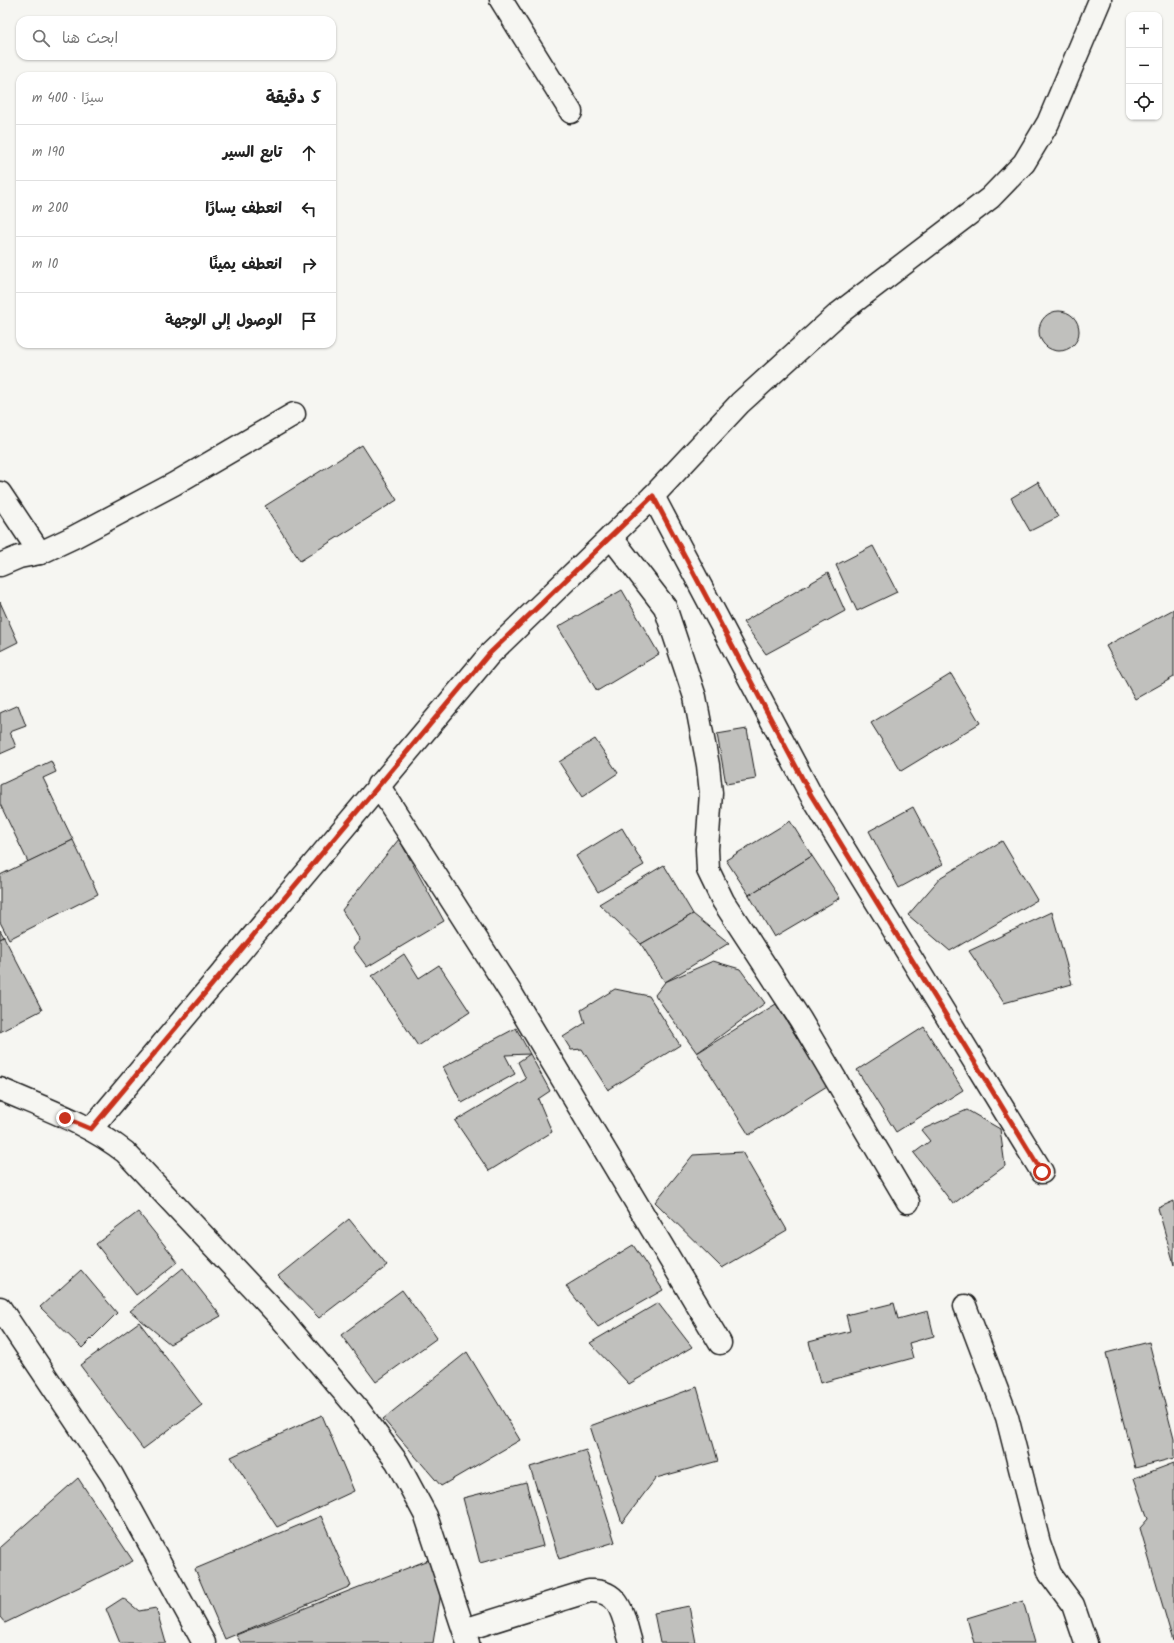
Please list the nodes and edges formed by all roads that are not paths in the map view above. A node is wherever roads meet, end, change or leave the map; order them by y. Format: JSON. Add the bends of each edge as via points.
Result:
{"nodes":[{"id":1,"x":501,"y":0,"type":"edge"},
{"id":2,"x":1100,"y":0,"type":"edge"},
{"id":3,"x":571,"y":112,"type":"dead end"},
{"id":4,"x":294,"y":414,"type":"dead end"},
{"id":5,"x":0,"y":493,"type":"edge"},
{"id":6,"x":653,"y":496,"type":"junction"},
{"id":7,"x":611,"y":537,"type":"junction"},
{"id":8,"x":40,"y":553,"type":"junction"},
{"id":9,"x":0,"y":564,"type":"edge"},
{"id":10,"x":378,"y":785,"type":"junction"},
{"id":11,"x":0,"y":1089,"type":"edge"},
{"id":12,"x":91,"y":1129,"type":"junction"},
{"id":13,"x":1042,"y":1172,"type":"dead end"},
{"id":14,"x":908,"y":1202,"type":"dead end"},
{"id":15,"x":965,"y":1306,"type":"dead end"},
{"id":16,"x":0,"y":1308,"type":"edge"},
{"id":17,"x":720,"y":1344,"type":"dead end"},
{"id":18,"x":466,"y":1637,"type":"edge"},
{"id":19,"x":204,"y":1643,"type":"edge"},
{"id":20,"x":631,"y":1643,"type":"edge"},
{"id":21,"x":1086,"y":1643,"type":"edge"}],
"edges":[{"from":1,"to":3,"type":"street"},
{"from":2,"to":6,"type":"street","via":[[1048,123],[1024,163],[990,198],[838,314],[740,404]]},
{"from":4,"to":8,"type":"street","via":[[174,484],[74,538]]},
{"from":5,"to":8,"type":"street"},
{"from":6,"to":7,"type":"street"},
{"from":6,"to":13,"type":"street","via":[[811,795]]},
{"from":7,"to":10,"type":"street","via":[[489,654]]},
{"from":7,"to":14,"type":"street","via":[[664,607],[695,697],[711,793],[708,870],[723,901],[800,1020]]},
{"from":8,"to":9,"type":"street"},
{"from":10,"to":12,"type":"street"},
{"from":10,"to":17,"type":"street","via":[[511,993]]},
{"from":11,"to":12,"type":"street"},
{"from":12,"to":18,"type":"street","via":[[125,1152],[279,1316],[362,1415],[397,1462],[426,1516]]},
{"from":15,"to":21,"type":"street","via":[[1007,1417],[1039,1543],[1050,1574],[1073,1605]]},
{"from":16,"to":19,"type":"street","via":[[112,1476]]},
{"from":18,"to":20,"type":"street","via":[[589,1591],[598,1590],[617,1600]]}]}
